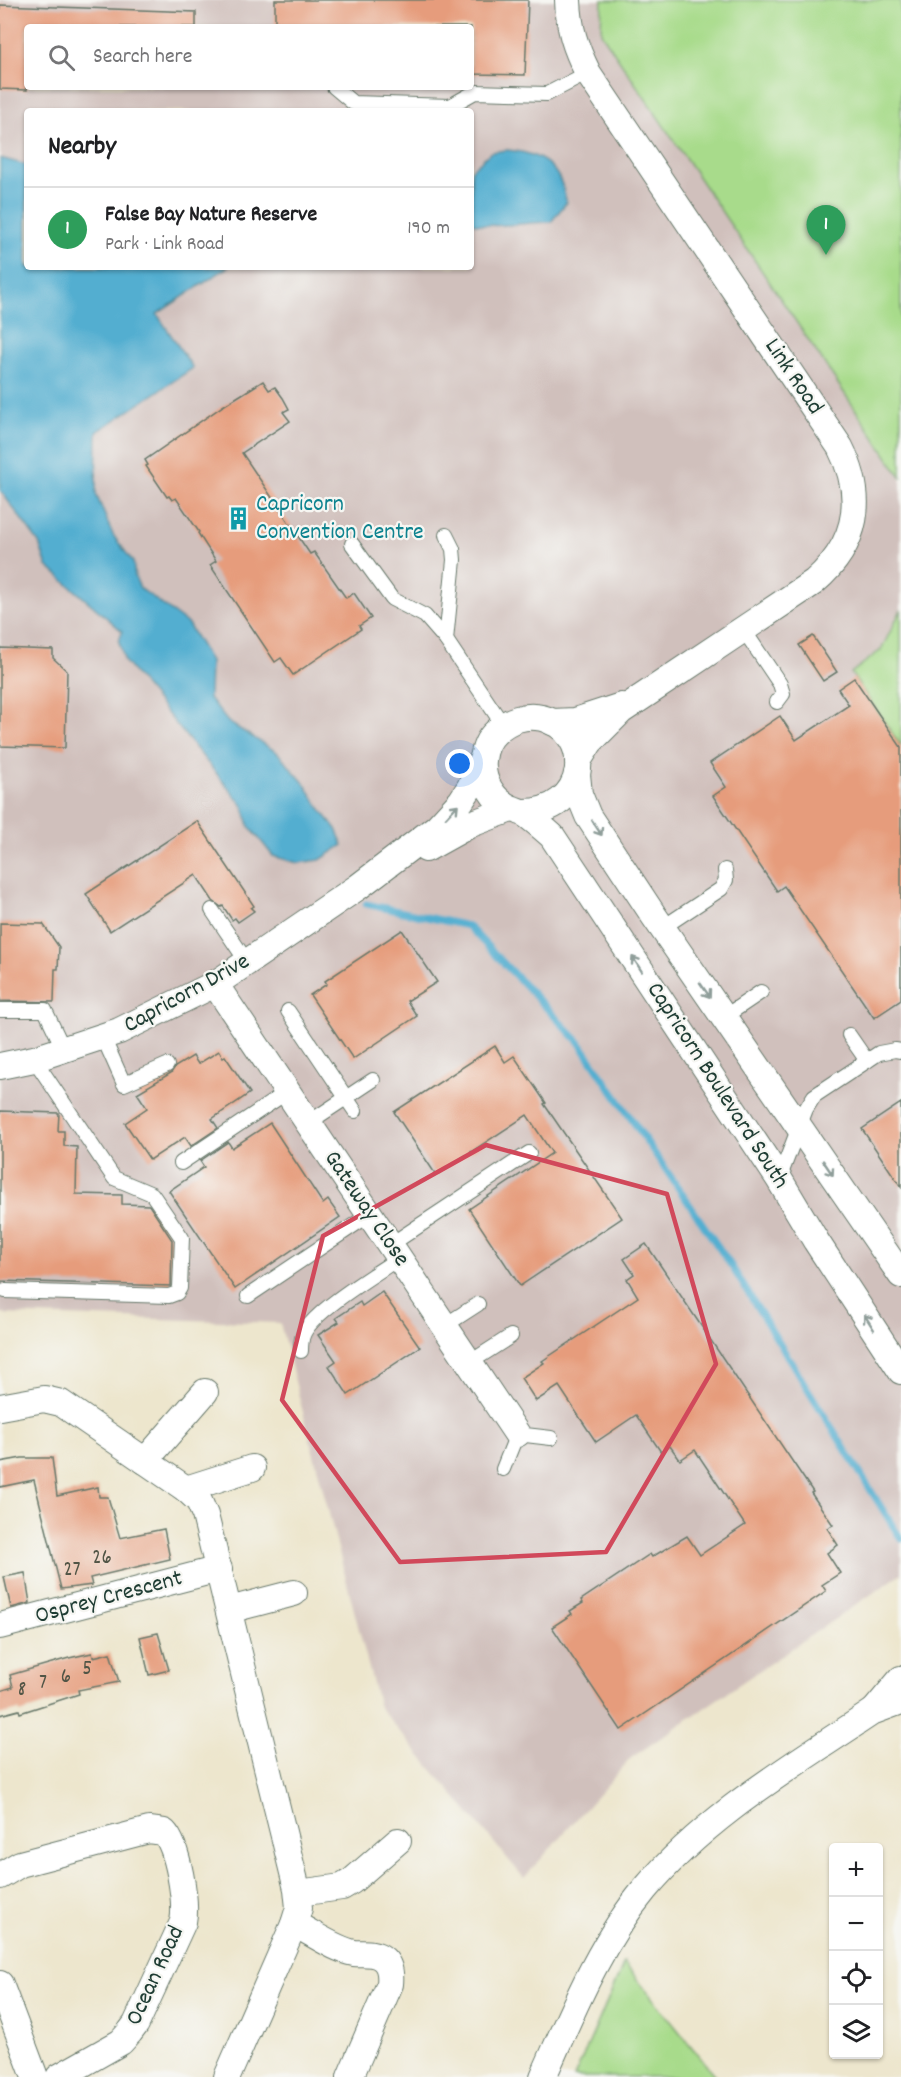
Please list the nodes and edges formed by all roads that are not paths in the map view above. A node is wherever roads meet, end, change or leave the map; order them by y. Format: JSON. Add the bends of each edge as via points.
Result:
{"nodes":[{"id":1,"x":568,"y":0,"type":"edge"},
{"id":2,"x":588,"y":73,"type":"junction"},
{"id":3,"x":338,"y":90,"type":"edge"},
{"id":4,"x":446,"y":535,"type":"dead end"},
{"id":5,"x":352,"y":544,"type":"dead end"},
{"id":6,"x":743,"y":629,"type":"junction"},
{"id":7,"x":446,"y":640,"type":"junction"},
{"id":8,"x":640,"y":698,"type":"junction"},
{"id":9,"x":777,"y":702,"type":"dead end"},
{"id":10,"x":552,"y":722,"type":"junction"},
{"id":11,"x":503,"y":725,"type":"junction"},
{"id":12,"x":483,"y":758,"type":"junction"},
{"id":13,"x":578,"y":768,"type":"junction"},
{"id":14,"x":516,"y":810,"type":"junction"},
{"id":15,"x":725,"y":870,"type":"dead end"},
{"id":16,"x":358,"y":887,"type":"junction"},
{"id":17,"x":212,"y":910,"type":"dead end"},
{"id":18,"x":662,"y":928,"type":"junction"},
{"id":19,"x":247,"y":962,"type":"junction"},
{"id":20,"x":214,"y":984,"type":"junction"},
{"id":21,"x":761,"y":992,"type":"dead end"},
{"id":22,"x":0,"y":1010,"type":"edge"},
{"id":23,"x":288,"y":1011,"type":"dead end"},
{"id":24,"x":724,"y":1017,"type":"junction"},
{"id":25,"x":849,"y":1035,"type":"dead end"},
{"id":26,"x":103,"y":1038,"type":"junction"},
{"id":27,"x":64,"y":1050,"type":"junction"},
{"id":28,"x":901,"y":1051,"type":"edge"},
{"id":29,"x":34,"y":1059,"type":"junction"},
{"id":30,"x":867,"y":1061,"type":"junction"},
{"id":31,"x":167,"y":1065,"type":"dead end"},
{"id":32,"x":0,"y":1066,"type":"edge"},
{"id":33,"x":373,"y":1080,"type":"dead end"},
{"id":34,"x":287,"y":1092,"type":"junction"},
{"id":35,"x":346,"y":1098,"type":"junction"},
{"id":36,"x":355,"y":1111,"type":"dead end"},
{"id":37,"x":308,"y":1123,"type":"junction"},
{"id":38,"x":799,"y":1126,"type":"junction"},
{"id":39,"x":529,"y":1153,"type":"dead end"},
{"id":40,"x":181,"y":1163,"type":"dead end"},
{"id":41,"x":779,"y":1179,"type":"junction"},
{"id":42,"x":369,"y":1215,"type":"junction"},
{"id":43,"x":394,"y":1252,"type":"junction"},
{"id":44,"x":901,"y":1275,"type":"edge"},
{"id":45,"x":5,"y":1291,"type":"dead end"},
{"id":46,"x":248,"y":1296,"type":"dead end"},
{"id":47,"x":478,"y":1304,"type":"dead end"},
{"id":48,"x":444,"y":1326,"type":"junction"},
{"id":49,"x":511,"y":1336,"type":"dead end"},
{"id":50,"x":301,"y":1351,"type":"dead end"},
{"id":51,"x":469,"y":1363,"type":"junction"},
{"id":52,"x":901,"y":1371,"type":"edge"},
{"id":53,"x":204,"y":1392,"type":"dead end"},
{"id":54,"x":0,"y":1407,"type":"edge"},
{"id":55,"x":517,"y":1434,"type":"junction"},
{"id":56,"x":551,"y":1438,"type":"dead end"},
{"id":57,"x":146,"y":1461,"type":"junction"},
{"id":58,"x":252,"y":1468,"type":"dead end"},
{"id":59,"x":502,"y":1469,"type":"dead end"},
{"id":60,"x":186,"y":1490,"type":"junction"},
{"id":61,"x":219,"y":1569,"type":"junction"},
{"id":62,"x":294,"y":1593,"type":"dead end"},
{"id":63,"x":229,"y":1610,"type":"junction"},
{"id":64,"x":0,"y":1626,"type":"edge"},
{"id":65,"x":901,"y":1679,"type":"edge"},
{"id":66,"x":901,"y":1701,"type":"edge"},
{"id":67,"x":874,"y":1710,"type":"junction"},
{"id":68,"x":398,"y":1841,"type":"dead end"},
{"id":69,"x":0,"y":1876,"type":"edge"},
{"id":70,"x":298,"y":1893,"type":"junction"},
{"id":71,"x":294,"y":1924,"type":"junction"},
{"id":72,"x":0,"y":1983,"type":"edge"},
{"id":73,"x":35,"y":2077,"type":"edge"},
{"id":74,"x":59,"y":2077,"type":"edge"},
{"id":75,"x":227,"y":2077,"type":"edge"},
{"id":76,"x":350,"y":2077,"type":"edge"},
{"id":77,"x":543,"y":2077,"type":"edge"}],
"edges":[{"from":1,"to":2,"type":"street","name":"Link Road","via":[[569,23]]},
{"from":2,"to":3,"type":"lane","via":[[547,94],[475,92],[450,106],[353,103]]},
{"from":2,"to":6,"type":"street","name":"Link Road","via":[[840,447],[853,479],[855,514],[837,559],[814,582]]},
{"from":4,"to":7,"type":"lane","via":[[454,560]]},
{"from":5,"to":7,"type":"lane","via":[[392,598],[424,616]]},
{"from":6,"to":8,"type":"street","name":"Link Road"},
{"from":6,"to":9,"type":"lane","via":[[780,684],[783,694]]},
{"from":7,"to":11,"type":"lane"},
{"from":8,"to":10,"type":"street","name":"Link Road","via":[[598,715]]},
{"from":8,"to":13,"type":"street","name":"Link Road","via":[[590,742]]},
{"from":10,"to":11,"type":"street","via":[[532,717]]},
{"from":10,"to":13,"type":"street","via":[[570,738]]},
{"from":11,"to":12,"type":"street","via":[[486,745]]},
{"from":12,"to":14,"type":"street","via":[[484,779],[489,788],[502,804]]},
{"from":16,"to":12,"type":"street","name":"Capricorn Drive","one_way":true,"via":[[437,827],[470,787]]},
{"from":13,"to":14,"type":"street","via":[[573,786],[557,804],[546,810]]},
{"from":13,"to":18,"type":"street","name":"Capricorn Boulevard South","one_way":true,"via":[[583,806]]},
{"from":14,"to":16,"type":"street","name":"Capricorn Drive","via":[[471,824]]},
{"from":41,"to":14,"type":"street","name":"Capricorn Boulevard South","one_way":true,"via":[[552,836]]},
{"from":15,"to":18,"type":"lane","via":[[726,880],[721,888]]},
{"from":16,"to":19,"type":"street","name":"Capricorn Drive"},
{"from":17,"to":19,"type":"lane"},
{"from":18,"to":24,"type":"street","name":"Capricorn Boulevard South","one_way":true},
{"from":19,"to":20,"type":"street","name":"Capricorn Drive"},
{"from":20,"to":26,"type":"street","name":"Capricorn Drive"},
{"from":20,"to":34,"type":"street","name":"Gateway Close"},
{"from":21,"to":24,"type":"lane"},
{"from":22,"to":27,"type":"lane","via":[[45,1011]]},
{"from":23,"to":35,"type":"lane"},
{"from":24,"to":38,"type":"street","name":"Capricorn Boulevard South"},
{"from":25,"to":30,"type":"lane"},
{"from":26,"to":27,"type":"street","name":"Capricorn Drive"},
{"from":26,"to":31,"type":"lane","via":[[124,1084]]},
{"from":27,"to":29,"type":"street","name":"Capricorn Drive"},
{"from":28,"to":30,"type":"lane","via":[[879,1053]]},
{"from":29,"to":32,"type":"street","name":"Capricorn Drive"},
{"from":29,"to":45,"type":"lane","via":[[114,1178],[152,1194],[182,1238],[180,1288],[169,1296]]},
{"from":30,"to":38,"type":"lane","via":[[814,1096]]},
{"from":33,"to":35,"type":"lane"},
{"from":34,"to":37,"type":"street","name":"Gateway Close"},
{"from":34,"to":40,"type":"lane"},
{"from":35,"to":36,"type":"lane"},
{"from":35,"to":37,"type":"lane"},
{"from":37,"to":42,"type":"street","name":"Gateway Close"},
{"from":38,"to":41,"type":"lane"},
{"from":38,"to":44,"type":"street","name":"Capricorn Boulevard South","one_way":true},
{"from":39,"to":43,"type":"lane","via":[[450,1213],[424,1217]]},
{"from":52,"to":41,"type":"street","name":"Capricorn Boulevard South","one_way":true},
{"from":42,"to":43,"type":"street","name":"Gateway Close"},
{"from":42,"to":46,"type":"lane"},
{"from":43,"to":48,"type":"street","name":"Gateway Close"},
{"from":43,"to":50,"type":"lane","via":[[309,1325]]},
{"from":47,"to":48,"type":"lane"},
{"from":48,"to":51,"type":"street","name":"Gateway Close"},
{"from":49,"to":51,"type":"lane"},
{"from":51,"to":55,"type":"street","name":"Gateway Close"},
{"from":53,"to":57,"type":"street"},
{"from":54,"to":57,"type":"street","via":[[44,1399],[61,1403]]},
{"from":55,"to":56,"type":"lane"},
{"from":55,"to":59,"type":"lane"},
{"from":57,"to":60,"type":"street"},
{"from":58,"to":60,"type":"street"},
{"from":60,"to":61,"type":"street","via":[[206,1515]]},
{"from":61,"to":63,"type":"street"},
{"from":61,"to":64,"type":"street","name":"Osprey Crescent"},
{"from":62,"to":63,"type":"street"},
{"from":63,"to":70,"type":"street"},
{"from":65,"to":67,"type":"street"},
{"from":66,"to":67,"type":"street"},
{"from":67,"to":77,"type":"street","via":[[727,1810],[684,1846],[644,1890],[604,1949]]},
{"from":68,"to":70,"type":"street","via":[[342,1887]]},
{"from":69,"to":74,"type":"street","name":"Ocean Road","via":[[20,1864],[149,1830],[164,1832],[171,1842],[183,1892],[183,1922],[136,2024],[121,2042]]},
{"from":70,"to":71,"type":"street"},
{"from":71,"to":75,"type":"street"},
{"from":71,"to":76,"type":"street","via":[[352,1952],[375,1954],[388,1965],[390,1984]]},
{"from":72,"to":73,"type":"street"}]}
